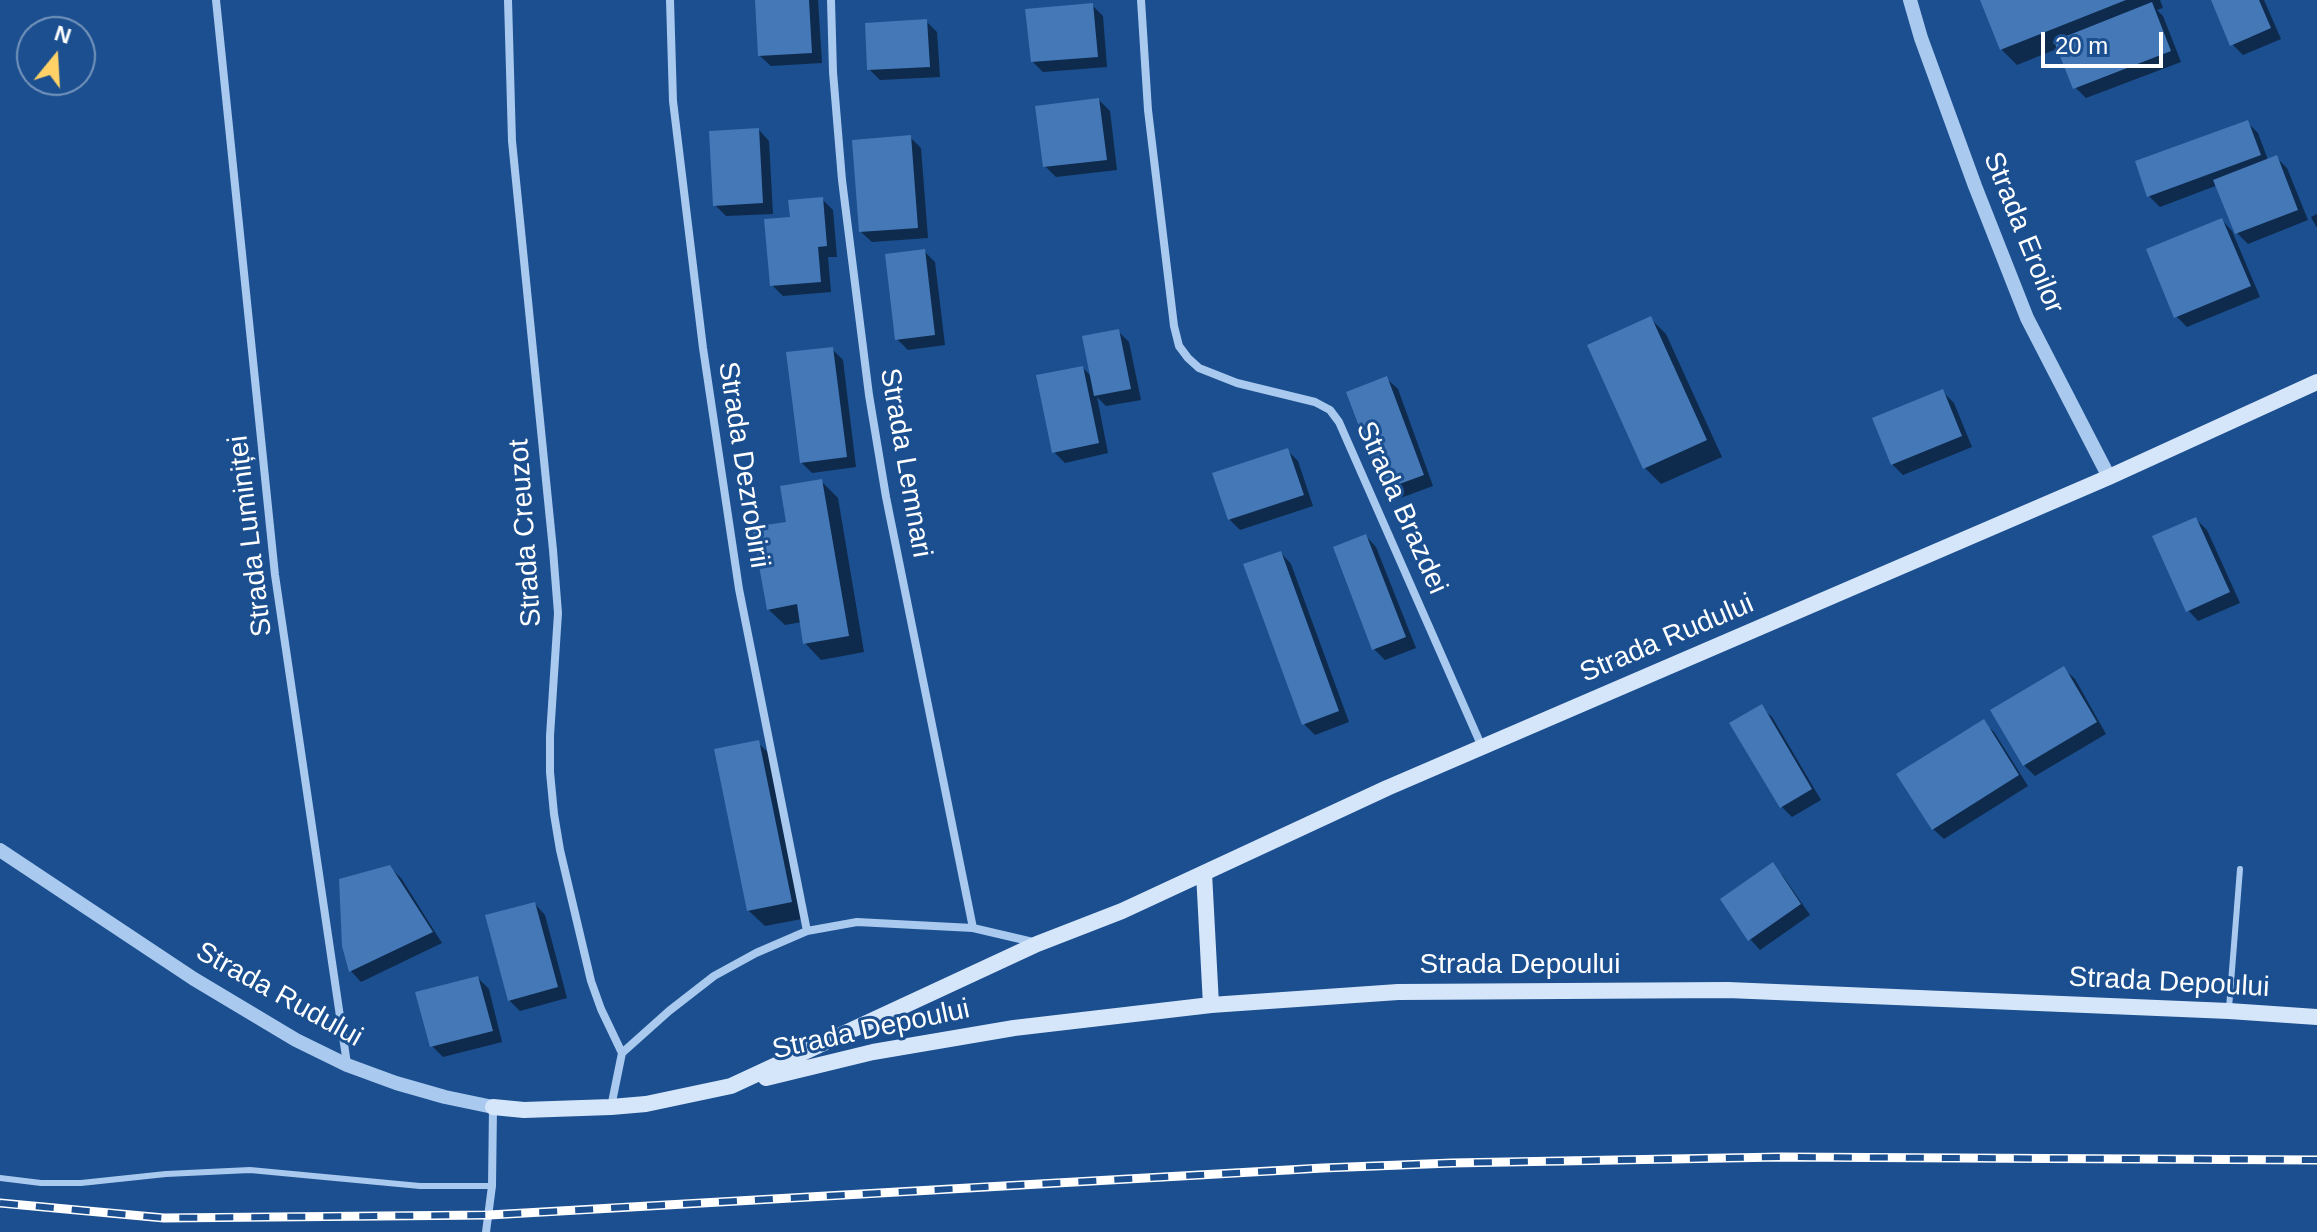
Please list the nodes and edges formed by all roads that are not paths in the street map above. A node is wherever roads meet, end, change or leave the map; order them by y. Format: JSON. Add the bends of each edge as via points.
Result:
{"nodes":[{"id":1,"x":216,"y":0,"type":"edge"},
{"id":2,"x":508,"y":0,"type":"edge"},
{"id":3,"x":670,"y":0,"type":"edge"},
{"id":4,"x":831,"y":0,"type":"edge"},
{"id":5,"x":1141,"y":0,"type":"edge"},
{"id":6,"x":1910,"y":0,"type":"edge"},
{"id":7,"x":2317,"y":382,"type":"edge"},
{"id":8,"x":2109,"y":477,"type":"junction"},
{"id":9,"x":1482,"y":747,"type":"junction"},
{"id":10,"x":0,"y":850,"type":"edge"},
{"id":11,"x":2240,"y":869,"type":"dead end"},
{"id":12,"x":1204,"y":873,"type":"junction"},
{"id":13,"x":973,"y":928,"type":"junction"},
{"id":14,"x":807,"y":931,"type":"junction"},
{"id":15,"x":1037,"y":944,"type":"junction"},
{"id":16,"x":1211,"y":1005,"type":"junction"},
{"id":17,"x":2229,"y":1011,"type":"junction"},
{"id":18,"x":2317,"y":1017,"type":"edge"},
{"id":19,"x":622,"y":1053,"type":"junction"},
{"id":20,"x":347,"y":1065,"type":"junction"},
{"id":21,"x":731,"y":1086,"type":"junction"},
{"id":22,"x":493,"y":1107,"type":"junction"},
{"id":23,"x":611,"y":1107,"type":"junction"},
{"id":24,"x":0,"y":1178,"type":"edge"},
{"id":25,"x":492,"y":1186,"type":"junction"},
{"id":26,"x":486,"y":1232,"type":"edge"}],
"edges":[{"from":1,"to":20,"type":"street","name":"Strada Luminiței","via":[[275,575]]},
{"from":2,"to":19,"type":"street","name":"Strada Creuzot","via":[[512,141],[558,613],[550,736],[554,814],[591,981]]},
{"from":3,"to":14,"type":"street","name":"Strada Dezrobirii","via":[[673,101],[703,348],[739,589]]},
{"from":4,"to":13,"type":"street","name":"Strada Lemnari","via":[[842,180],[869,395]]},
{"from":5,"to":9,"type":"street","name":"Strada Brazdei","via":[[1148,110],[1179,346],[1199,368],[1330,410]]},
{"from":6,"to":8,"type":"street","name":"Strada Eroilor","via":[[2027,318]]},
{"from":7,"to":8,"type":"main road","name":"Strada Rudului"},
{"from":8,"to":9,"type":"main road","name":"Strada Rudului"},
{"from":9,"to":12,"type":"main road","name":"Strada Rudului"},
{"from":10,"to":20,"type":"street","name":"Strada Rudului","via":[[241,1008]]},
{"from":11,"to":17,"type":"lane"},
{"from":12,"to":15,"type":"main road","name":"Strada Rudului"},
{"from":12,"to":16,"type":"main road"},
{"from":13,"to":14,"type":"street","via":[[857,922]]},
{"from":13,"to":15,"type":"street"},
{"from":14,"to":19,"type":"street","via":[[714,976]]},
{"from":15,"to":21,"type":"main road","name":"Strada Rudului"},
{"from":16,"to":17,"type":"main road","name":"Strada Depoului","via":[[1398,992],[1728,990]]},
{"from":16,"to":21,"type":"main road","name":"Strada Depoului","via":[[998,1030],[873,1052]]},
{"from":17,"to":18,"type":"main road","name":"Strada Depoului"},
{"from":19,"to":23,"type":"street"},
{"from":20,"to":22,"type":"street","name":"Strada Rudului"},
{"from":21,"to":23,"type":"main road","name":"Strada Rudului"},
{"from":22,"to":23,"type":"main road","name":"Strada Rudului"},
{"from":22,"to":25,"type":"street"},
{"from":24,"to":25,"type":"lane","via":[[81,1183],[250,1170],[420,1186]]},
{"from":25,"to":26,"type":"street"}]}
